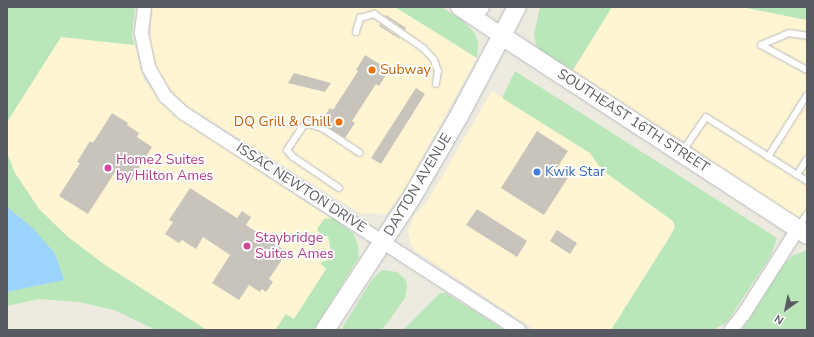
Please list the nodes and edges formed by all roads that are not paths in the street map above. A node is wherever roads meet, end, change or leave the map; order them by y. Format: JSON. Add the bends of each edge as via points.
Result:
{"nodes":[{"id":1,"x":144,"y":7,"type":"edge"},
{"id":2,"x":459,"y":7,"type":"edge"},
{"id":3,"x":468,"y":7,"type":"edge"},
{"id":4,"x":480,"y":7,"type":"edge"},
{"id":5,"x":517,"y":7,"type":"edge"},
{"id":6,"x":356,"y":32,"type":"dead end"},
{"id":7,"x":502,"y":36,"type":"junction"},
{"id":8,"x":807,"y":36,"type":"edge"},
{"id":9,"x":807,"y":70,"type":"edge"},
{"id":10,"x":436,"y":84,"type":"dead end"},
{"id":11,"x":807,"y":95,"type":"edge"},
{"id":12,"x":360,"y":153,"type":"dead end"},
{"id":13,"x":681,"y":153,"type":"junction"},
{"id":14,"x":768,"y":157,"type":"junction"},
{"id":15,"x":807,"y":159,"type":"edge"},
{"id":16,"x":797,"y":175,"type":"junction"},
{"id":17,"x":807,"y":182,"type":"edge"},
{"id":18,"x":339,"y":188,"type":"dead end"},
{"id":19,"x":804,"y":226,"type":"edge"},
{"id":20,"x":383,"y":242,"type":"junction"},
{"id":21,"x":325,"y":330,"type":"edge"},
{"id":22,"x":519,"y":330,"type":"edge"},
{"id":23,"x":730,"y":330,"type":"edge"}],
"edges":[{"from":1,"to":20,"type":"street","name":"ISSAC NEWTON DRIVE","via":[[141,33],[143,50],[155,81],[165,96],[182,112]]},
{"from":2,"to":7,"type":"street","name":"SOUTHEAST 16TH STREET"},
{"from":3,"to":4,"type":"main road"},
{"from":5,"to":7,"type":"main road","name":"DAYTON AVENUE"},
{"from":6,"to":10,"type":"lane","via":[[360,18],[374,14],[423,48],[434,60],[438,71]]},
{"from":7,"to":13,"type":"main road","name":"SOUTHEAST 16TH STREET"},
{"from":7,"to":20,"type":"main road","name":"DAYTON AVENUE","via":[[459,116]]},
{"from":8,"to":9,"type":"lane","via":[[789,33],[761,45]]},
{"from":11,"to":14,"type":"lane"},
{"from":12,"to":18,"type":"lane","via":[[322,128],[305,123],[287,150],[293,157]]},
{"from":13,"to":14,"type":"lane","via":[[706,117]]},
{"from":13,"to":19,"type":"main road","name":"SOUTHEAST 16TH STREET"},
{"from":14,"to":16,"type":"lane"},
{"from":15,"to":16,"type":"lane"},
{"from":16,"to":17,"type":"lane"},
{"from":19,"to":23,"type":"street"},
{"from":20,"to":21,"type":"main road","name":"DAYTON AVENUE"},
{"from":20,"to":22,"type":"street","name":"ISSAC NEWTON DRIVE"}]}
